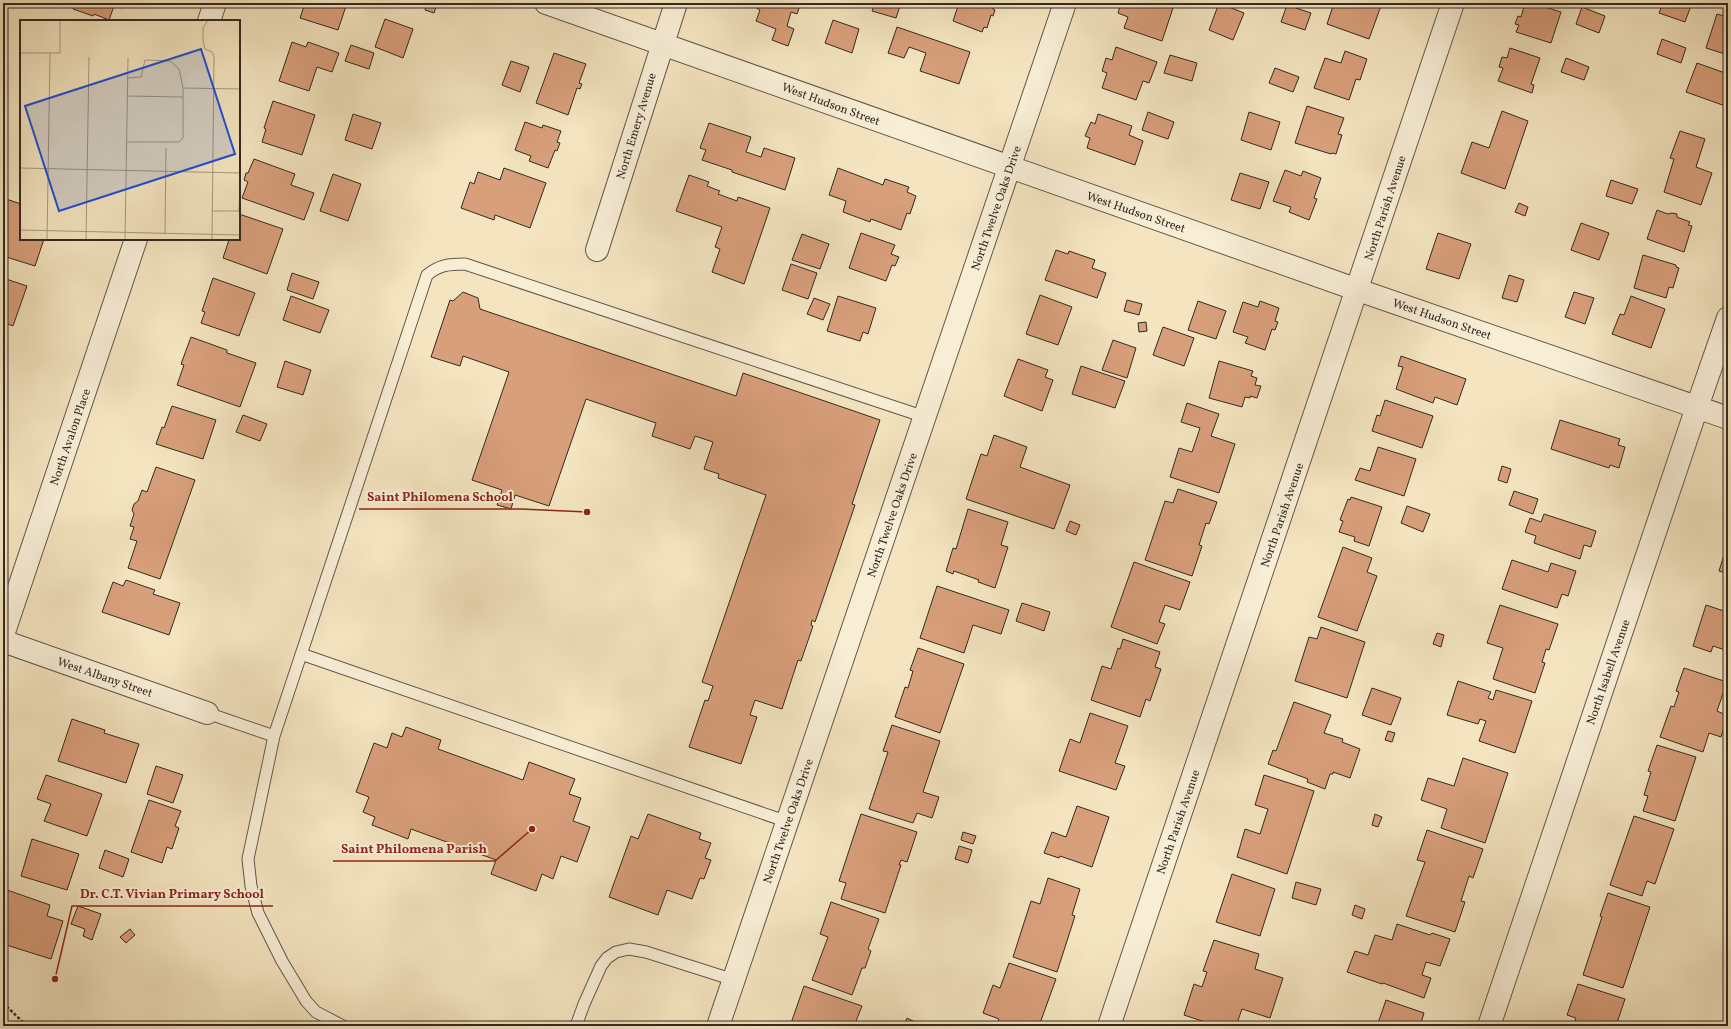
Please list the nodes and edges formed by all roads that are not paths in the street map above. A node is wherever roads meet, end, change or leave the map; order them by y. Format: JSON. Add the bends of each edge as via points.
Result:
{"nodes":[{"id":1,"x":215,"y":3,"type":"edge"},
{"id":2,"x":546,"y":3,"type":"edge"},
{"id":3,"x":676,"y":3,"type":"edge"},
{"id":4,"x":1065,"y":3,"type":"edge"},
{"id":5,"x":1453,"y":3,"type":"edge"},
{"id":6,"x":209,"y":20,"type":"edge"},
{"id":7,"x":662,"y":44,"type":"junction"},
{"id":8,"x":1010,"y":168,"type":"junction"},
{"id":9,"x":136,"y":240,"type":"edge"},
{"id":10,"x":597,"y":250,"type":"dead end"},
{"id":11,"x":1358,"y":290,"type":"junction"},
{"id":12,"x":1728,"y":318,"type":"edge"},
{"id":13,"x":1697,"y":407,"type":"junction"},
{"id":14,"x":925,"y":417,"type":"junction"},
{"id":15,"x":1728,"y":418,"type":"edge"},
{"id":16,"x":3,"y":635,"type":"edge"},
{"id":17,"x":3,"y":641,"type":"edge"},
{"id":18,"x":301,"y":654,"type":"junction"},
{"id":19,"x":207,"y":713,"type":"joint"},
{"id":20,"x":274,"y":736,"type":"junction"},
{"id":21,"x":788,"y":822,"type":"junction"},
{"id":22,"x":734,"y":980,"type":"junction"},
{"id":23,"x":343,"y":1026,"type":"edge"},
{"id":24,"x":576,"y":1026,"type":"edge"},
{"id":25,"x":718,"y":1026,"type":"edge"},
{"id":26,"x":1109,"y":1026,"type":"edge"},
{"id":27,"x":1489,"y":1026,"type":"edge"}],
"edges":[{"from":1,"to":6,"type":"street"},
{"from":2,"to":7,"type":"street","name":"West Hudson Street"},
{"from":3,"to":7,"type":"street","name":"North Emery Avenue"},
{"from":4,"to":8,"type":"street","name":"North Twelve Oaks Drive"},
{"from":5,"to":11,"type":"street","name":"North Parish Avenue"},
{"from":7,"to":8,"type":"street","name":"West Hudson Street"},
{"from":7,"to":10,"type":"street","name":"North Emery Avenue"},
{"from":8,"to":11,"type":"street","name":"West Hudson Street"},
{"from":8,"to":14,"type":"street","name":"North Twelve Oaks Drive"},
{"from":9,"to":16,"type":"street","name":"North Avalon Place"},
{"from":11,"to":13,"type":"street","name":"West Hudson Street"},
{"from":11,"to":26,"type":"street","name":"North Parish Avenue"},
{"from":12,"to":13,"type":"street","name":"North Isabell Avenue"},
{"from":13,"to":15,"type":"street","name":"West Hudson Street"},
{"from":13,"to":27,"type":"street","name":"North Isabell Avenue"},
{"from":14,"to":18,"type":"lane","via":[[465,264],[447,264],[436,268],[427,275],[421,291]]},
{"from":14,"to":21,"type":"street","name":"North Twelve Oaks Drive"},
{"from":17,"to":19,"type":"street","name":"West Albany Street"},
{"from":18,"to":20,"type":"lane"},
{"from":18,"to":21,"type":"lane"},
{"from":19,"to":20,"type":"lane"},
{"from":20,"to":23,"type":"lane","via":[[248,859],[251,886],[261,920],[306,1001],[316,1012]]},
{"from":21,"to":22,"type":"street","name":"North Twelve Oaks Drive"},
{"from":22,"to":24,"type":"lane","via":[[646,952],[629,949],[616,952],[601,966]]},
{"from":22,"to":25,"type":"street","name":"North Twelve Oaks Drive"}]}
